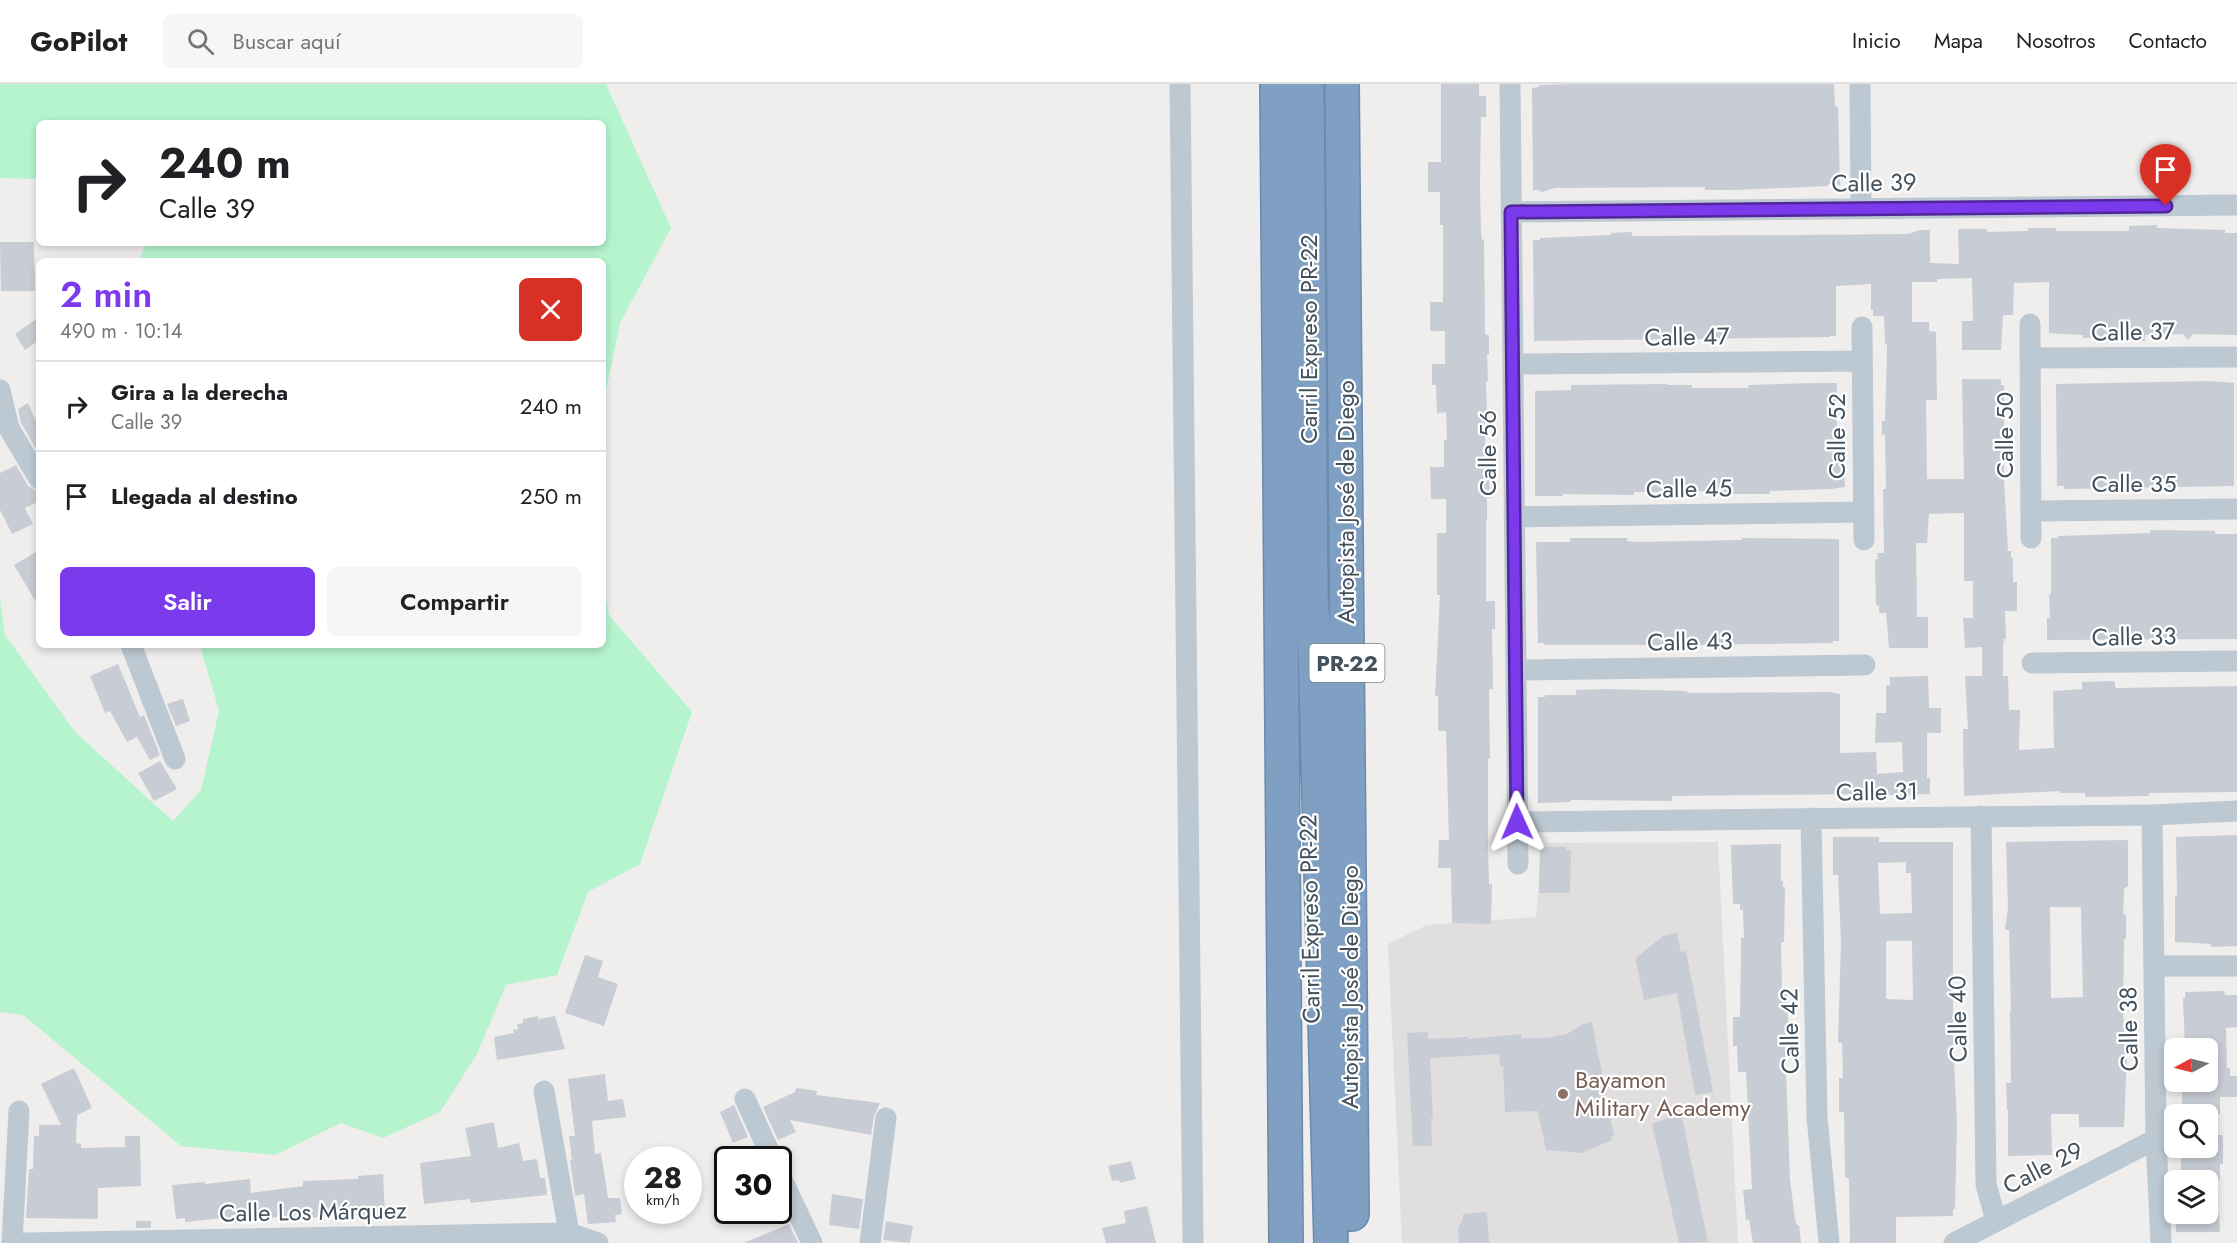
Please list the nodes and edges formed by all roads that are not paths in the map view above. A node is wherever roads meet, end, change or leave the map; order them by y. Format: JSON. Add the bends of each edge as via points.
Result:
{"nodes":[{"id":1,"x":1180,"y":84,"type":"edge"},
{"id":2,"x":1277,"y":84,"type":"edge"},
{"id":3,"x":1307,"y":84,"type":"edge"},
{"id":4,"x":1342,"y":84,"type":"edge"},
{"id":5,"x":1510,"y":84,"type":"edge"},
{"id":6,"x":1860,"y":84,"type":"edge"},
{"id":7,"x":2237,"y":205,"type":"edge"},
{"id":8,"x":1861,"y":208,"type":"junction"},
{"id":9,"x":1511,"y":212,"type":"junction"},
{"id":10,"x":2030,"y":324,"type":"dead end"},
{"id":11,"x":1862,"y":327,"type":"dead end"},
{"id":12,"x":2237,"y":357,"type":"edge"},
{"id":13,"x":2030,"y":358,"type":"junction"},
{"id":14,"x":1862,"y":361,"type":"junction"},
{"id":15,"x":1513,"y":364,"type":"junction"},
{"id":16,"x":0,"y":390,"type":"edge"},
{"id":17,"x":36,"y":474,"type":"edge"},
{"id":18,"x":2237,"y":509,"type":"edge"},
{"id":19,"x":2031,"y":511,"type":"junction"},
{"id":20,"x":1864,"y":512,"type":"junction"},
{"id":21,"x":1514,"y":517,"type":"junction"},
{"id":22,"x":2031,"y":538,"type":"dead end"},
{"id":23,"x":1864,"y":540,"type":"dead end"},
{"id":24,"x":1311,"y":595,"type":"junction"},
{"id":25,"x":132,"y":648,"type":"edge"},
{"id":26,"x":2237,"y":661,"type":"edge"},
{"id":27,"x":2032,"y":663,"type":"dead end"},
{"id":28,"x":1865,"y":665,"type":"dead end"},
{"id":29,"x":1516,"y":670,"type":"junction"},
{"id":30,"x":176,"y":759,"type":"dead end"},
{"id":31,"x":2237,"y":811,"type":"edge"},
{"id":32,"x":2152,"y":814,"type":"junction"},
{"id":33,"x":1981,"y":816,"type":"junction"},
{"id":34,"x":1811,"y":818,"type":"junction"},
{"id":35,"x":1517,"y":822,"type":"junction"},
{"id":36,"x":1518,"y":864,"type":"dead end"},
{"id":37,"x":2154,"y":966,"type":"junction"},
{"id":38,"x":2237,"y":966,"type":"edge"},
{"id":39,"x":544,"y":1091,"type":"dead end"},
{"id":40,"x":745,"y":1099,"type":"dead end"},
{"id":41,"x":19,"y":1111,"type":"dead end"},
{"id":42,"x":886,"y":1118,"type":"dead end"},
{"id":43,"x":2156,"y":1139,"type":"junction"},
{"id":44,"x":767,"y":1146,"type":"edge"},
{"id":45,"x":792,"y":1201,"type":"edge"},
{"id":46,"x":1996,"y":1221,"type":"junction"},
{"id":47,"x":569,"y":1233,"type":"junction"},
{"id":48,"x":2161,"y":1242,"type":"edge"},
{"id":49,"x":12,"y":1243,"type":"edge"},
{"id":50,"x":26,"y":1243,"type":"edge"},
{"id":51,"x":598,"y":1243,"type":"edge"},
{"id":52,"x":812,"y":1243,"type":"edge"},
{"id":53,"x":870,"y":1243,"type":"edge"},
{"id":54,"x":1193,"y":1243,"type":"edge"},
{"id":55,"x":1286,"y":1243,"type":"edge"},
{"id":56,"x":1314,"y":1243,"type":"edge"},
{"id":57,"x":1330,"y":1243,"type":"edge"},
{"id":58,"x":1352,"y":1243,"type":"edge"},
{"id":59,"x":1829,"y":1243,"type":"edge"},
{"id":60,"x":1954,"y":1243,"type":"edge"}],
"edges":[{"from":1,"to":54,"type":"street"},
{"from":2,"to":55,"type":"highway","number":"PR-22"},
{"from":3,"to":24,"type":"highway","name":"Carril Expreso PR-22"},
{"from":4,"to":58,"type":"highway","name":"Autopista José de Diego","number":"PR-22"},
{"from":5,"to":9,"type":"street","name":"Calle 56"},
{"from":6,"to":8,"type":"street"},
{"from":7,"to":8,"type":"street","name":"Calle 39"},
{"from":8,"to":9,"type":"street","name":"Calle 39"},
{"from":9,"to":15,"type":"street","name":"Calle 56"},
{"from":10,"to":13,"type":"street","name":"Calle 50"},
{"from":11,"to":14,"type":"street","name":"Calle 52"},
{"from":12,"to":13,"type":"street","name":"Calle 37"},
{"from":13,"to":19,"type":"street","name":"Calle 50"},
{"from":14,"to":15,"type":"street","name":"Calle 47"},
{"from":14,"to":20,"type":"street","name":"Calle 52"},
{"from":15,"to":21,"type":"street","name":"Calle 56"},
{"from":16,"to":17,"type":"street","via":[[9,428]]},
{"from":18,"to":19,"type":"street","name":"Calle 35"},
{"from":19,"to":22,"type":"street","name":"Calle 50"},
{"from":20,"to":21,"type":"street","name":"Calle 45"},
{"from":20,"to":23,"type":"street","name":"Calle 52"},
{"from":21,"to":29,"type":"street","name":"Calle 56"},
{"from":24,"to":56,"type":"highway","name":"Carril Expreso PR-22","via":[[1305,648]]},
{"from":24,"to":57,"type":"highway","name":"Carril Expreso PR-22","via":[[1316,646]]},
{"from":25,"to":30,"type":"street"},
{"from":26,"to":27,"type":"street","name":"Calle 33"},
{"from":28,"to":29,"type":"street","name":"Calle 43"},
{"from":29,"to":35,"type":"street","name":"Calle 56"},
{"from":31,"to":32,"type":"street","name":"Calle 31"},
{"from":32,"to":33,"type":"street","name":"Calle 31"},
{"from":32,"to":37,"type":"street","name":"Calle 38"},
{"from":33,"to":34,"type":"street","name":"Calle 31"},
{"from":33,"to":46,"type":"street","name":"Calle 40","via":[[1986,1184]]},
{"from":34,"to":35,"type":"street","name":"Calle 31"},
{"from":34,"to":59,"type":"street","name":"Calle 42","via":[[1817,1117]]},
{"from":35,"to":36,"type":"street","name":"Calle 56"},
{"from":37,"to":38,"type":"street"},
{"from":37,"to":43,"type":"street","name":"Calle 38"},
{"from":39,"to":47,"type":"street"},
{"from":40,"to":44,"type":"street"},
{"from":41,"to":49,"type":"street"},
{"from":42,"to":53,"type":"street"},
{"from":43,"to":46,"type":"street","name":"Calle 29"},
{"from":43,"to":48,"type":"street","name":"Calle 38"},
{"from":45,"to":52,"type":"street"},
{"from":46,"to":60,"type":"street","name":"Calle 29"},
{"from":47,"to":50,"type":"street","name":"Calle Los Márquez"},
{"from":47,"to":51,"type":"street","name":"Calle Los Márquez"}]}
